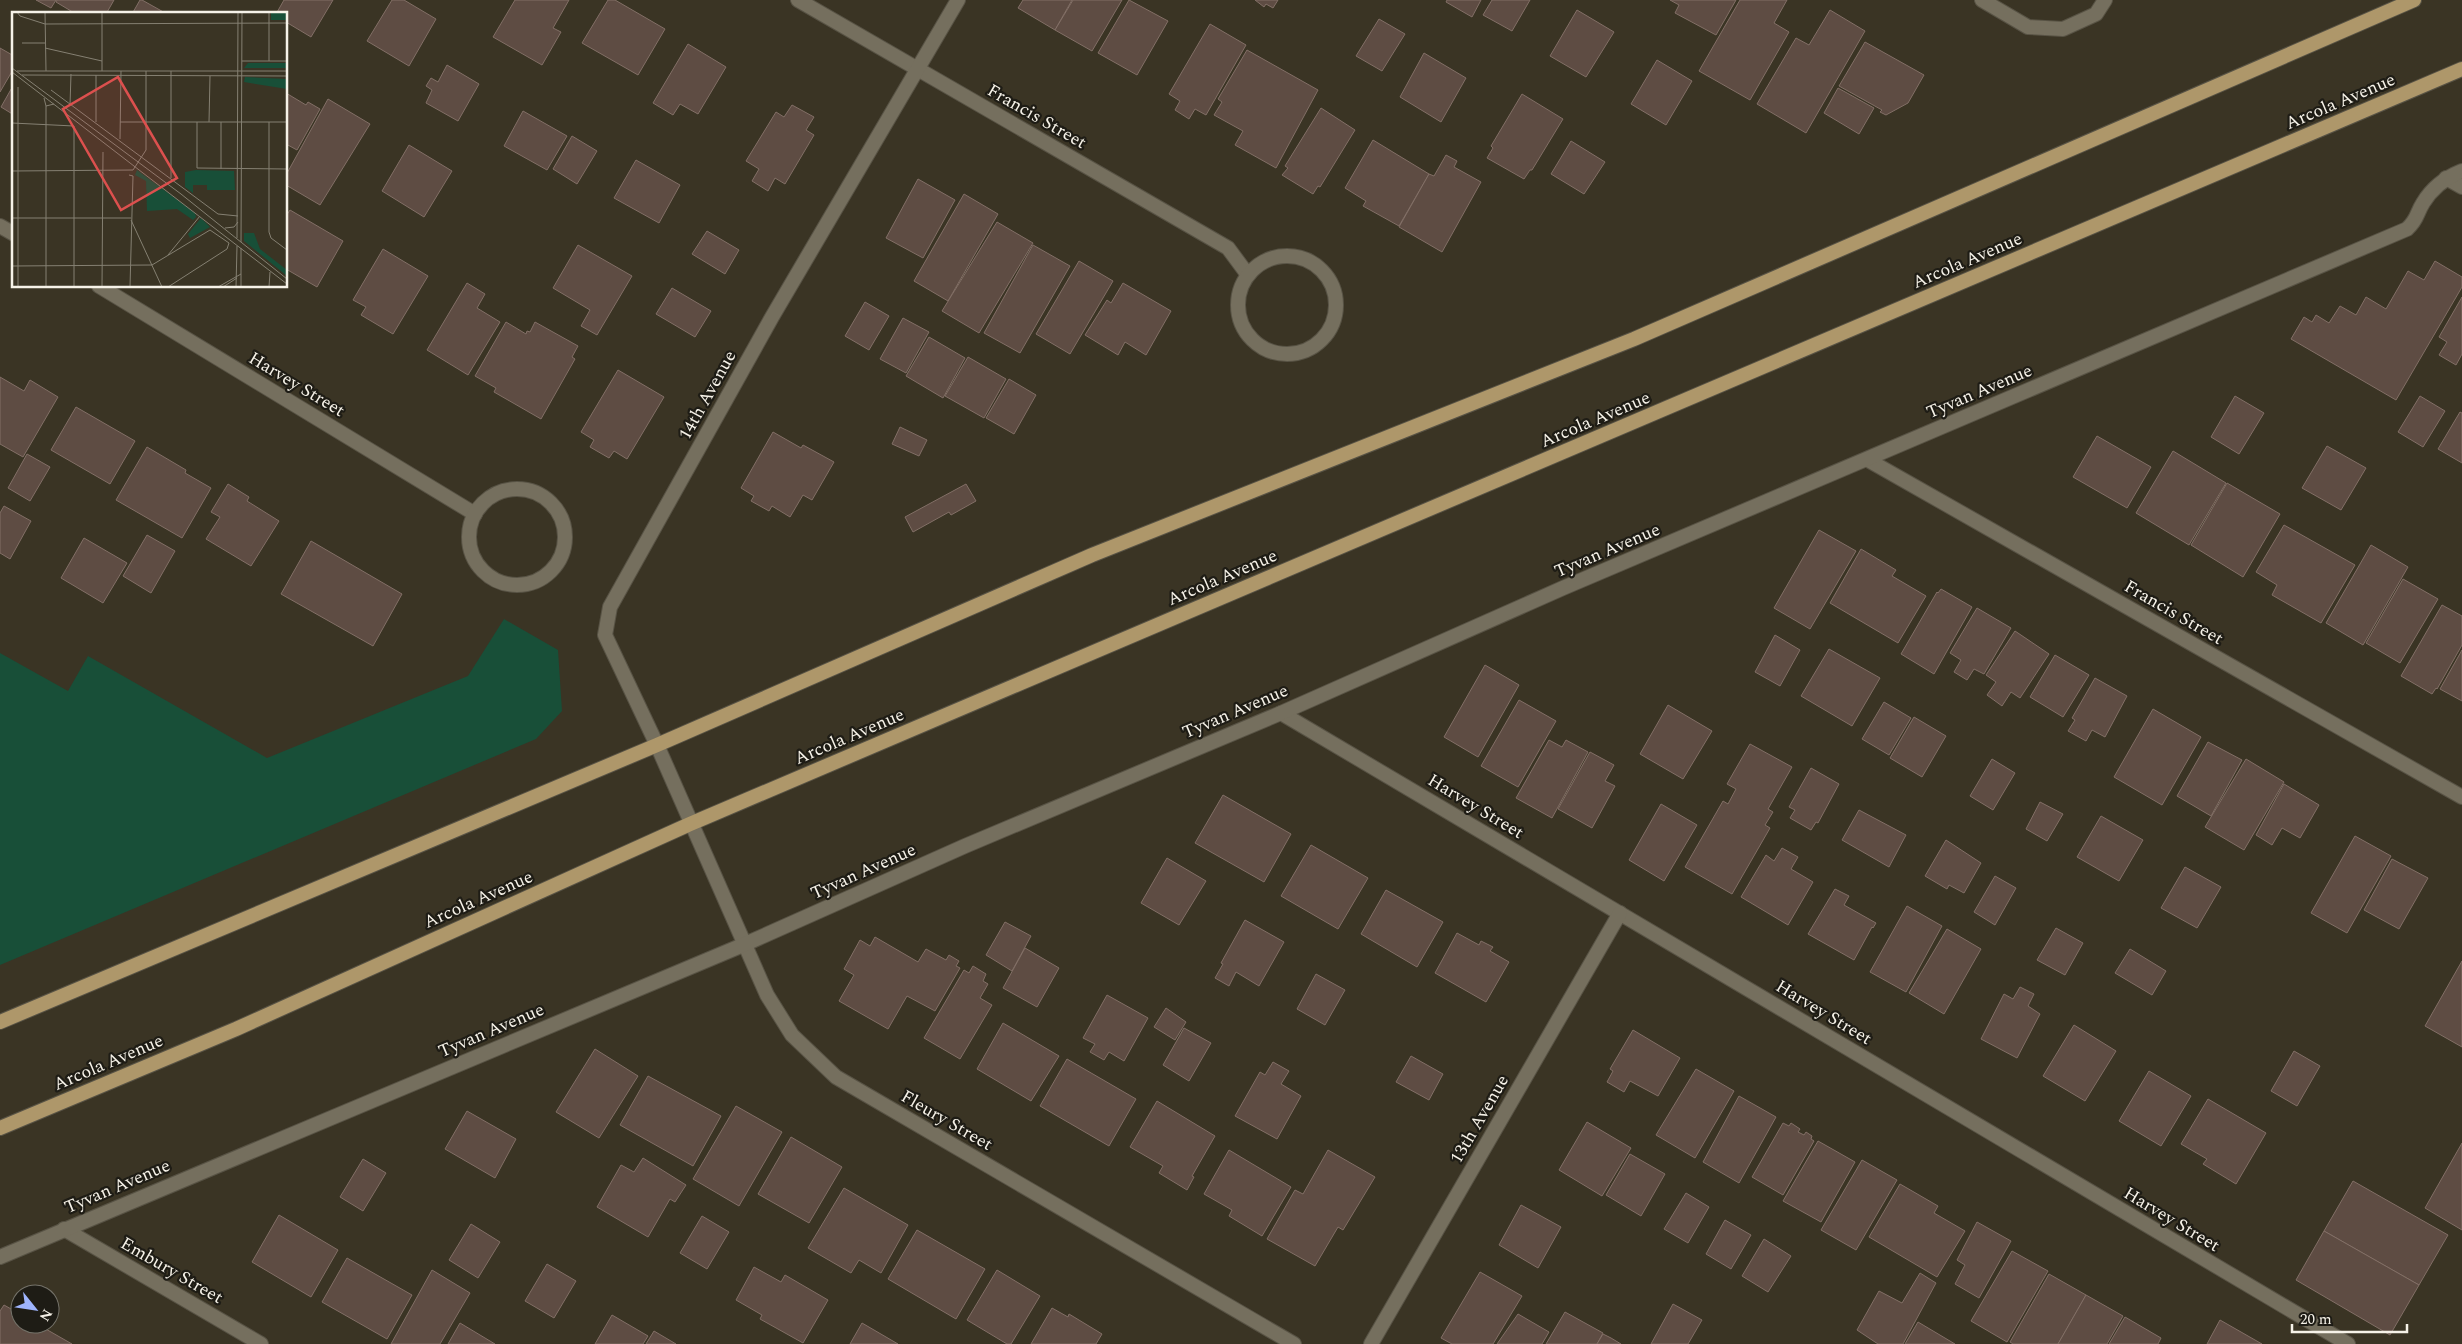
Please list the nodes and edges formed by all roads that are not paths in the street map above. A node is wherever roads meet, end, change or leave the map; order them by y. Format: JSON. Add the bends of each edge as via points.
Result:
{"nodes":[{"id":1,"x":798,"y":0,"type":"edge"},
{"id":2,"x":958,"y":0,"type":"edge"},
{"id":3,"x":1982,"y":0,"type":"edge"},
{"id":4,"x":2105,"y":0,"type":"edge"},
{"id":5,"x":2414,"y":0,"type":"edge"},
{"id":6,"x":918,"y":69,"type":"junction"},
{"id":7,"x":2462,"y":69,"type":"edge"},
{"id":8,"x":2462,"y":171,"type":"edge"},
{"id":9,"x":2446,"y":178,"type":"junction"},
{"id":10,"x":2462,"y":187,"type":"edge"},
{"id":11,"x":0,"y":226,"type":"edge"},
{"id":12,"x":12,"y":233,"type":"edge"},
{"id":13,"x":1248,"y":275,"type":"junction"},
{"id":14,"x":102,"y":288,"type":"edge"},
{"id":15,"x":1868,"y":460,"type":"junction"},
{"id":16,"x":475,"y":514,"type":"junction"},
{"id":17,"x":1281,"y":712,"type":"junction"},
{"id":18,"x":657,"y":745,"type":"junction"},
{"id":19,"x":2462,"y":797,"type":"edge"},
{"id":20,"x":690,"y":824,"type":"junction"},
{"id":21,"x":1620,"y":913,"type":"junction"},
{"id":22,"x":743,"y":945,"type":"junction"},
{"id":23,"x":0,"y":1022,"type":"edge"},
{"id":24,"x":0,"y":1128,"type":"edge"},
{"id":25,"x":64,"y":1229,"type":"junction"},
{"id":26,"x":0,"y":1257,"type":"edge"},
{"id":27,"x":261,"y":1344,"type":"edge"},
{"id":28,"x":1294,"y":1344,"type":"edge"},
{"id":29,"x":1371,"y":1344,"type":"edge"},
{"id":30,"x":2348,"y":1344,"type":"edge"}],
"edges":[{"from":1,"to":6,"type":"street","name":"Francis Street"},
{"from":2,"to":6,"type":"street","name":"14th Avenue"},
{"from":3,"to":4,"type":"street","via":[[2028,27],[2063,29],[2096,14]]},
{"from":5,"to":18,"type":"main road","via":[[1634,339],[1092,555]]},
{"from":6,"to":13,"type":"street","name":"Francis Street","via":[[1228,248]]},
{"from":6,"to":18,"type":"street","name":"14th Avenue","via":[[772,317],[610,607],[605,635]]},
{"from":7,"to":20,"type":"main road","name":"Arcola Avenue"},
{"from":8,"to":9,"type":"street","name":"Tyvan Avenue"},
{"from":9,"to":10,"type":"street"},
{"from":9,"to":15,"type":"street","name":"Tyvan Avenue","via":[[2423,203],[2417,220],[2407,229]]},
{"from":11,"to":12,"type":"street"},
{"from":13,"to":13,"type":"street","via":[[1240,290],[1238,307],[1241,323],[1262,349],[1278,354],[1295,354],[1311,349],[1324,339],[1333,325],[1337,309],[1333,286],[1319,267],[1290,255],[1274,257]]},
{"from":14,"to":16,"type":"street","name":"Harvey Street"},
{"from":15,"to":17,"type":"street","name":"Tyvan Avenue","via":[[1563,588]]},
{"from":15,"to":19,"type":"street","name":"Francis Street"},
{"from":16,"to":16,"type":"street","via":[[470,530],[470,547],[487,574],[502,582],[518,585],[534,582],[549,574],[559,560],[564,546],[563,524],[553,504],[541,495],[511,489],[484,502]]},
{"from":17,"to":21,"type":"street","name":"Harvey Street"},
{"from":17,"to":22,"type":"street","name":"Tyvan Avenue"},
{"from":18,"to":20,"type":"street","name":"14th Avenue"},
{"from":18,"to":23,"type":"main road"},
{"from":20,"to":22,"type":"street","name":"Fleury Street"},
{"from":20,"to":24,"type":"main road","name":"Arcola Avenue","via":[[245,1024]]},
{"from":21,"to":29,"type":"street","name":"13th Avenue"},
{"from":21,"to":30,"type":"street","name":"Harvey Street"},
{"from":22,"to":25,"type":"street","name":"Tyvan Avenue"},
{"from":22,"to":28,"type":"street","name":"Fleury Street","via":[[767,996],[792,1036],[836,1077]]},
{"from":25,"to":26,"type":"street","name":"Tyvan Avenue"},
{"from":25,"to":27,"type":"street","name":"Embury Street"}]}
